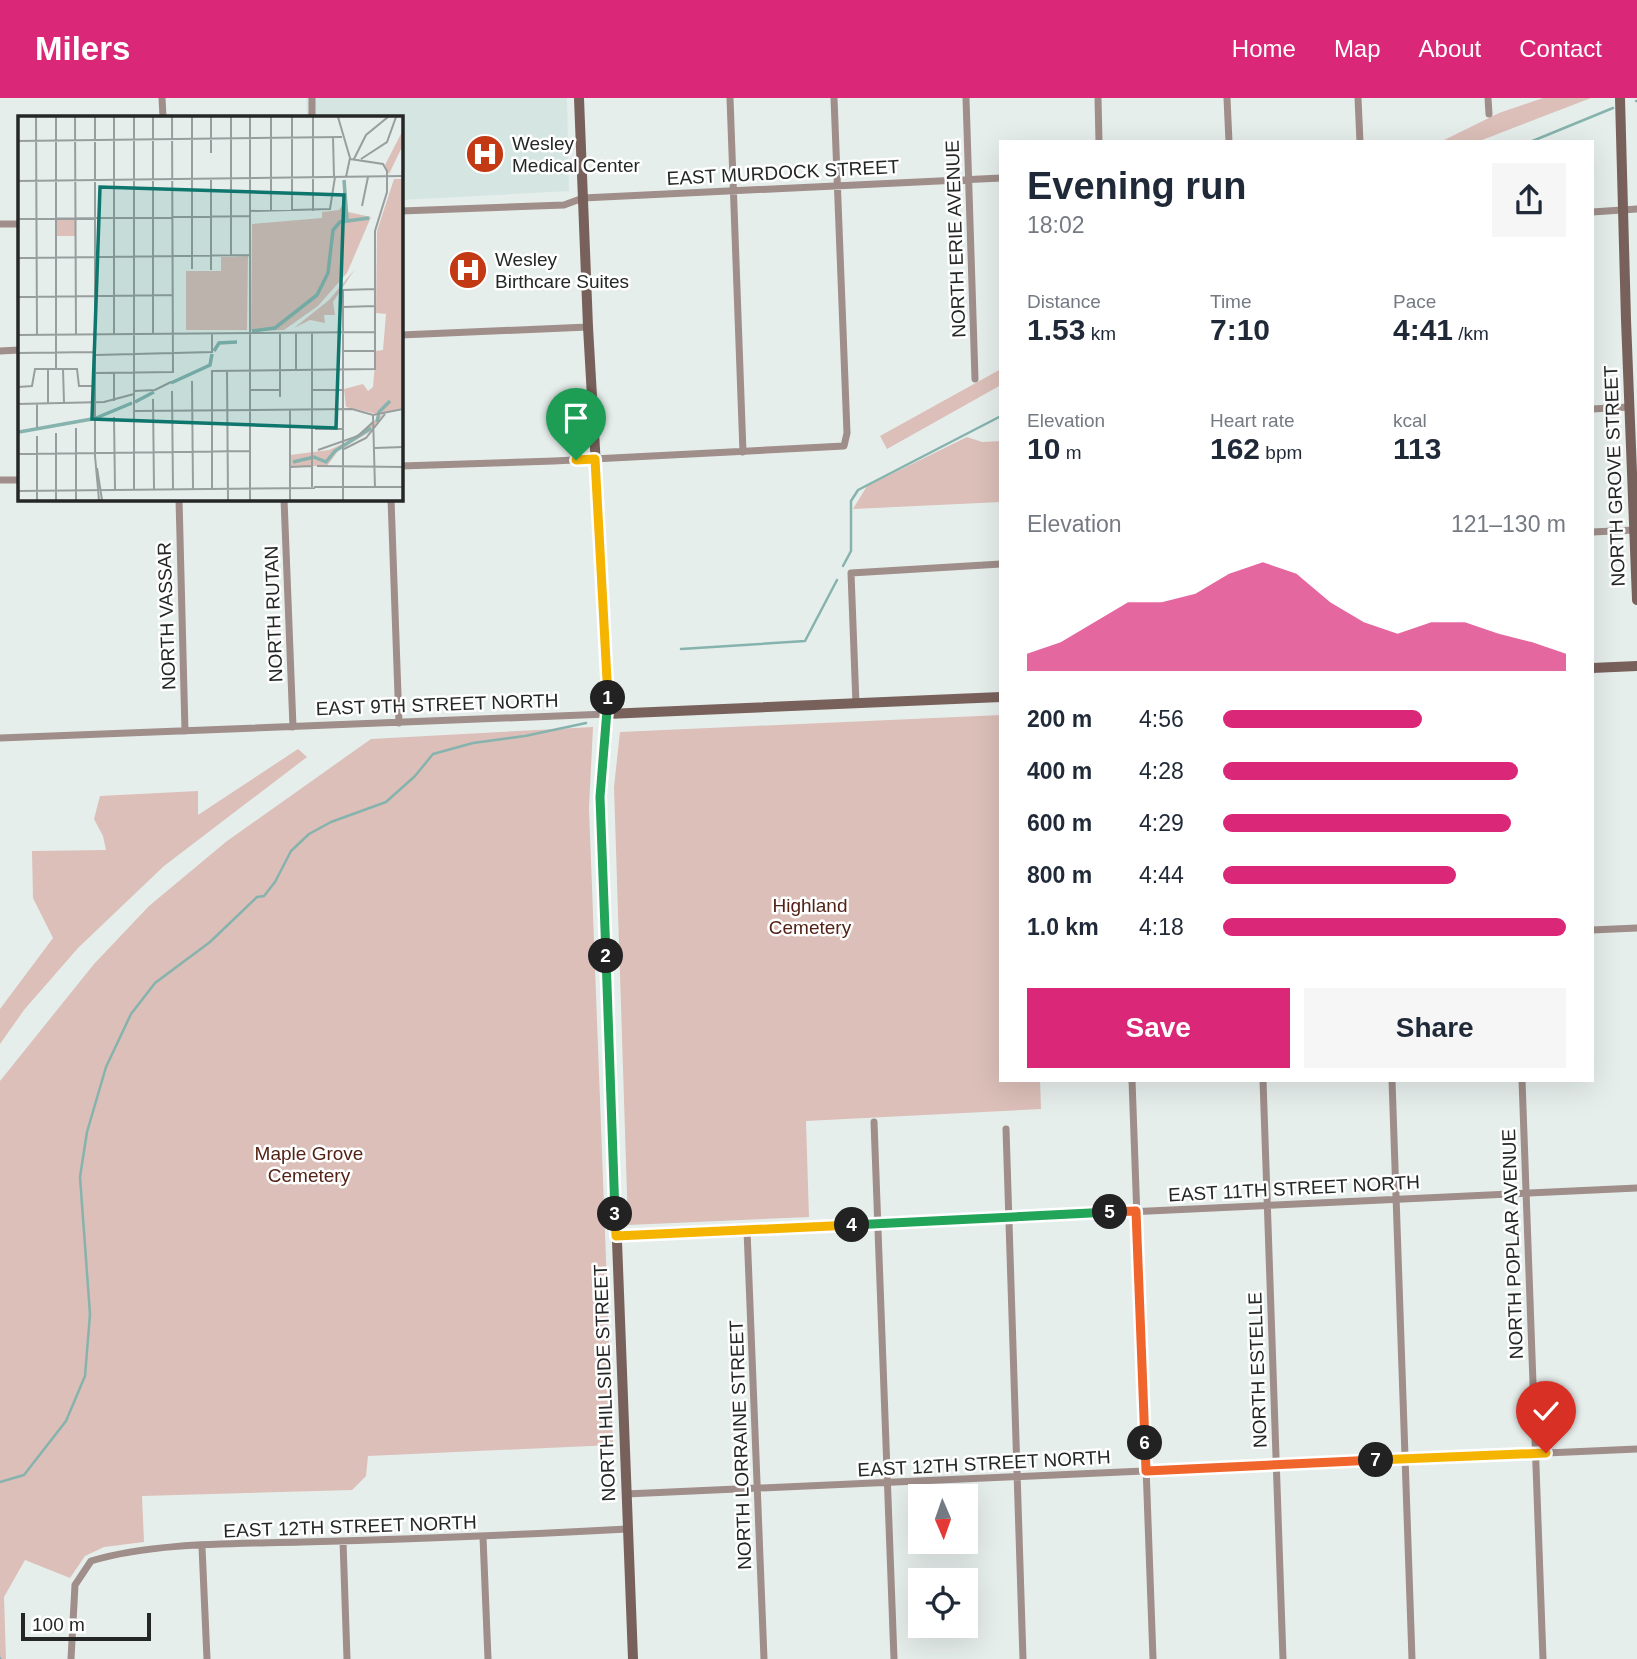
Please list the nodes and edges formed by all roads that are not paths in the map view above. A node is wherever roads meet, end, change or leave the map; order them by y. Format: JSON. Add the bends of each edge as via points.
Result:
{"nodes":[{"id":1,"x":162,"y":98,"type":"edge"},
{"id":2,"x":312,"y":98,"type":"edge"},
{"id":3,"x":579,"y":98,"type":"edge"},
{"id":4,"x":730,"y":98,"type":"edge"},
{"id":5,"x":834,"y":98,"type":"edge"},
{"id":6,"x":966,"y":98,"type":"edge"},
{"id":7,"x":1098,"y":98,"type":"edge"},
{"id":8,"x":1227,"y":98,"type":"edge"},
{"id":9,"x":1358,"y":98,"type":"edge"},
{"id":10,"x":1488,"y":98,"type":"edge"},
{"id":11,"x":1620,"y":98,"type":"edge"},
{"id":12,"x":1489,"y":114,"type":"dead end"},
{"id":13,"x":163,"y":116,"type":"edge"},
{"id":14,"x":312,"y":116,"type":"edge"},
{"id":15,"x":1099,"y":140,"type":"edge"},
{"id":16,"x":1229,"y":140,"type":"edge"},
{"id":17,"x":1360,"y":140,"type":"edge"},
{"id":18,"x":999,"y":178,"type":"edge"},
{"id":19,"x":968,"y":179,"type":"junction"},
{"id":20,"x":837,"y":186,"type":"junction"},
{"id":21,"x":733,"y":191,"type":"junction"},
{"id":22,"x":583,"y":198,"type":"junction"},
{"id":23,"x":1637,"y":209,"type":"edge"},
{"id":24,"x":1624,"y":210,"type":"junction"},
{"id":25,"x":402,"y":211,"type":"edge"},
{"id":26,"x":1594,"y":212,"type":"edge"},
{"id":27,"x":18,"y":224,"type":"edge"},
{"id":28,"x":0,"y":225,"type":"edge"},
{"id":29,"x":1631,"y":319,"type":"edge"},
{"id":30,"x":588,"y":327,"type":"junction"},
{"id":31,"x":402,"y":335,"type":"edge"},
{"id":32,"x":18,"y":350,"type":"edge"},
{"id":33,"x":0,"y":351,"type":"edge"},
{"id":34,"x":975,"y":379,"type":"dead end"},
{"id":35,"x":1629,"y":407,"type":"junction"},
{"id":36,"x":1594,"y":409,"type":"edge"},
{"id":37,"x":743,"y":452,"type":"junction"},
{"id":38,"x":595,"y":459,"type":"junction"},
{"id":39,"x":402,"y":466,"type":"edge"},
{"id":40,"x":18,"y":480,"type":"edge"},
{"id":41,"x":0,"y":481,"type":"edge"},
{"id":42,"x":179,"y":500,"type":"edge"},
{"id":43,"x":284,"y":500,"type":"edge"},
{"id":44,"x":391,"y":500,"type":"edge"},
{"id":45,"x":1634,"y":530,"type":"junction"},
{"id":46,"x":1594,"y":532,"type":"edge"},
{"id":47,"x":1636,"y":548,"type":"edge"},
{"id":48,"x":999,"y":564,"type":"edge"},
{"id":49,"x":1637,"y":600,"type":"edge"},
{"id":50,"x":1637,"y":666,"type":"edge"},
{"id":51,"x":1594,"y":668,"type":"edge"},
{"id":52,"x":999,"y":696,"type":"edge"},
{"id":53,"x":856,"y":704,"type":"junction"},
{"id":54,"x":607,"y":714,"type":"junction"},
{"id":55,"x":399,"y":723,"type":"junction"},
{"id":56,"x":293,"y":727,"type":"junction"},
{"id":57,"x":185,"y":732,"type":"junction"},
{"id":58,"x":0,"y":738,"type":"edge"},
{"id":59,"x":1637,"y":928,"type":"edge"},
{"id":60,"x":1594,"y":930,"type":"edge"},
{"id":61,"x":1132,"y":1082,"type":"edge"},
{"id":62,"x":1263,"y":1082,"type":"edge"},
{"id":63,"x":1392,"y":1082,"type":"edge"},
{"id":64,"x":1522,"y":1082,"type":"edge"},
{"id":65,"x":874,"y":1122,"type":"dead end"},
{"id":66,"x":1006,"y":1129,"type":"dead end"},
{"id":67,"x":1637,"y":1188,"type":"edge"},
{"id":68,"x":1526,"y":1193,"type":"junction"},
{"id":69,"x":1397,"y":1200,"type":"junction"},
{"id":70,"x":1268,"y":1206,"type":"junction"},
{"id":71,"x":1136,"y":1211,"type":"junction"},
{"id":72,"x":1009,"y":1217,"type":"junction"},
{"id":73,"x":878,"y":1224,"type":"junction"},
{"id":74,"x":747,"y":1230,"type":"junction"},
{"id":75,"x":616,"y":1236,"type":"junction"},
{"id":76,"x":1637,"y":1449,"type":"edge"},
{"id":77,"x":1535,"y":1453,"type":"junction"},
{"id":78,"x":1405,"y":1459,"type":"junction"},
{"id":79,"x":1276,"y":1465,"type":"junction"},
{"id":80,"x":1146,"y":1471,"type":"junction"},
{"id":81,"x":1016,"y":1477,"type":"junction"},
{"id":82,"x":887,"y":1483,"type":"junction"},
{"id":83,"x":758,"y":1488,"type":"junction"},
{"id":84,"x":626,"y":1494,"type":"junction"},
{"id":85,"x":627,"y":1529,"type":"junction"},
{"id":86,"x":483,"y":1537,"type":"junction"},
{"id":87,"x":343,"y":1541,"type":"junction"},
{"id":88,"x":202,"y":1547,"type":"junction"},
{"id":89,"x":71,"y":1659,"type":"edge"},
{"id":90,"x":207,"y":1659,"type":"edge"},
{"id":91,"x":347,"y":1659,"type":"edge"},
{"id":92,"x":488,"y":1659,"type":"edge"},
{"id":93,"x":633,"y":1659,"type":"edge"},
{"id":94,"x":764,"y":1659,"type":"edge"},
{"id":95,"x":894,"y":1659,"type":"edge"},
{"id":96,"x":1023,"y":1659,"type":"edge"},
{"id":97,"x":1153,"y":1659,"type":"edge"},
{"id":98,"x":1283,"y":1659,"type":"edge"},
{"id":99,"x":1412,"y":1659,"type":"edge"},
{"id":100,"x":1543,"y":1659,"type":"edge"}],
"edges":[{"from":1,"to":13,"type":"street"},
{"from":2,"to":14,"type":"street"},
{"from":3,"to":22,"type":"main road","name":"NORTH HILLSIDE STREET"},
{"from":4,"to":21,"type":"street"},
{"from":5,"to":20,"type":"street"},
{"from":6,"to":19,"type":"street","name":"NORTH ERIE AVENUE"},
{"from":7,"to":15,"type":"street"},
{"from":8,"to":16,"type":"street"},
{"from":9,"to":17,"type":"street"},
{"from":10,"to":12,"type":"street"},
{"from":11,"to":24,"type":"main road","name":"NORTH GROVE STREET"},
{"from":18,"to":19,"type":"street","name":"EAST MURDOCK STREET"},
{"from":19,"to":20,"type":"street","name":"EAST MURDOCK STREET"},
{"from":19,"to":34,"type":"street","name":"NORTH ERIE AVENUE"},
{"from":20,"to":21,"type":"street","name":"EAST MURDOCK STREET"},
{"from":20,"to":37,"type":"street","via":[[844,446]]},
{"from":21,"to":22,"type":"street","name":"EAST MURDOCK STREET"},
{"from":21,"to":37,"type":"street"},
{"from":22,"to":25,"type":"street","name":"EAST MURDOCK STREET","via":[[564,205]]},
{"from":22,"to":30,"type":"main road","name":"NORTH HILLSIDE STREET"},
{"from":23,"to":24,"type":"street"},
{"from":24,"to":26,"type":"street"},
{"from":24,"to":29,"type":"main road","name":"NORTH GROVE STREET"},
{"from":27,"to":28,"type":"street"},
{"from":29,"to":35,"type":"main road","name":"NORTH GROVE STREET"},
{"from":30,"to":31,"type":"street"},
{"from":30,"to":38,"type":"main road","name":"NORTH HILLSIDE STREET"},
{"from":32,"to":33,"type":"street"},
{"from":35,"to":36,"type":"street"},
{"from":35,"to":45,"type":"main road","name":"NORTH GROVE STREET"},
{"from":37,"to":38,"type":"street"},
{"from":38,"to":39,"type":"street"},
{"from":38,"to":54,"type":"main road","name":"NORTH HILLSIDE STREET"},
{"from":40,"to":41,"type":"street"},
{"from":42,"to":57,"type":"street","name":"NORTH VASSAR"},
{"from":43,"to":56,"type":"street","name":"NORTH RUTAN"},
{"from":44,"to":55,"type":"street"},
{"from":45,"to":46,"type":"street"},
{"from":45,"to":47,"type":"main road","name":"NORTH GROVE STREET"},
{"from":47,"to":49,"type":"main road","name":"NORTH GROVE STREET"},
{"from":48,"to":53,"type":"street","via":[[851,573]]},
{"from":50,"to":51,"type":"main road"},
{"from":52,"to":53,"type":"main road","name":"EAST 9TH STREET NORTH"},
{"from":53,"to":54,"type":"main road","name":"EAST 9TH STREET NORTH"},
{"from":54,"to":55,"type":"street","name":"EAST 9TH STREET NORTH"},
{"from":54,"to":75,"type":"main road","name":"NORTH HILLSIDE STREET","via":[[600,797]]},
{"from":55,"to":56,"type":"street","name":"EAST 9TH STREET NORTH"},
{"from":56,"to":57,"type":"street","name":"EAST 9TH STREET NORTH"},
{"from":57,"to":58,"type":"street","name":"EAST 9TH STREET NORTH"},
{"from":59,"to":60,"type":"street"},
{"from":61,"to":71,"type":"street"},
{"from":62,"to":70,"type":"street","name":"NORTH ESTELLE"},
{"from":63,"to":69,"type":"street"},
{"from":64,"to":68,"type":"street","name":"NORTH POPLAR AVENUE"},
{"from":65,"to":73,"type":"street"},
{"from":66,"to":72,"type":"street"},
{"from":67,"to":68,"type":"street","name":"EAST 11TH STREET NORTH"},
{"from":68,"to":69,"type":"street","name":"EAST 11TH STREET NORTH"},
{"from":68,"to":77,"type":"street","name":"NORTH POPLAR AVENUE"},
{"from":69,"to":70,"type":"street","name":"EAST 11TH STREET NORTH"},
{"from":69,"to":78,"type":"street"},
{"from":70,"to":71,"type":"street","name":"EAST 11TH STREET NORTH"},
{"from":70,"to":79,"type":"street","name":"NORTH ESTELLE"},
{"from":71,"to":72,"type":"street","name":"EAST 11TH STREET NORTH"},
{"from":71,"to":80,"type":"street"},
{"from":72,"to":73,"type":"street","name":"EAST 11TH STREET NORTH"},
{"from":72,"to":81,"type":"street"},
{"from":73,"to":74,"type":"street","name":"EAST 11TH STREET NORTH"},
{"from":73,"to":82,"type":"street"},
{"from":74,"to":75,"type":"street","name":"EAST 11TH STREET NORTH"},
{"from":74,"to":83,"type":"street","name":"NORTH LORRAINE STREET"},
{"from":75,"to":84,"type":"main road","name":"NORTH HILLSIDE STREET"},
{"from":76,"to":77,"type":"street","name":"EAST 12TH STREET NORTH"},
{"from":77,"to":78,"type":"street","name":"EAST 12TH STREET NORTH"},
{"from":77,"to":100,"type":"street","name":"NORTH POPLAR AVENUE"},
{"from":78,"to":79,"type":"street","name":"EAST 12TH STREET NORTH"},
{"from":78,"to":99,"type":"street"},
{"from":79,"to":80,"type":"street","name":"EAST 12TH STREET NORTH"},
{"from":79,"to":98,"type":"street","name":"NORTH ESTELLE"},
{"from":80,"to":81,"type":"street","name":"EAST 12TH STREET NORTH"},
{"from":80,"to":97,"type":"street"},
{"from":81,"to":82,"type":"street","name":"EAST 12TH STREET NORTH"},
{"from":81,"to":96,"type":"street"},
{"from":82,"to":83,"type":"street","name":"EAST 12TH STREET NORTH"},
{"from":82,"to":95,"type":"street"},
{"from":83,"to":84,"type":"street","name":"EAST 12TH STREET NORTH"},
{"from":83,"to":94,"type":"street","name":"NORTH LORRAINE STREET"},
{"from":84,"to":85,"type":"main road","name":"NORTH HILLSIDE STREET"},
{"from":85,"to":86,"type":"street","name":"EAST 12TH STREET NORTH"},
{"from":85,"to":93,"type":"main road","name":"NORTH HILLSIDE STREET"},
{"from":86,"to":87,"type":"street","name":"EAST 12TH STREET NORTH"},
{"from":86,"to":92,"type":"street"},
{"from":87,"to":88,"type":"street","name":"EAST 12TH STREET NORTH"},
{"from":87,"to":91,"type":"street"},
{"from":88,"to":89,"type":"street","name":"EAST 12TH STREET NORTH","via":[[124,1551],[91,1561],[75,1585]]},
{"from":88,"to":90,"type":"street"}]}
